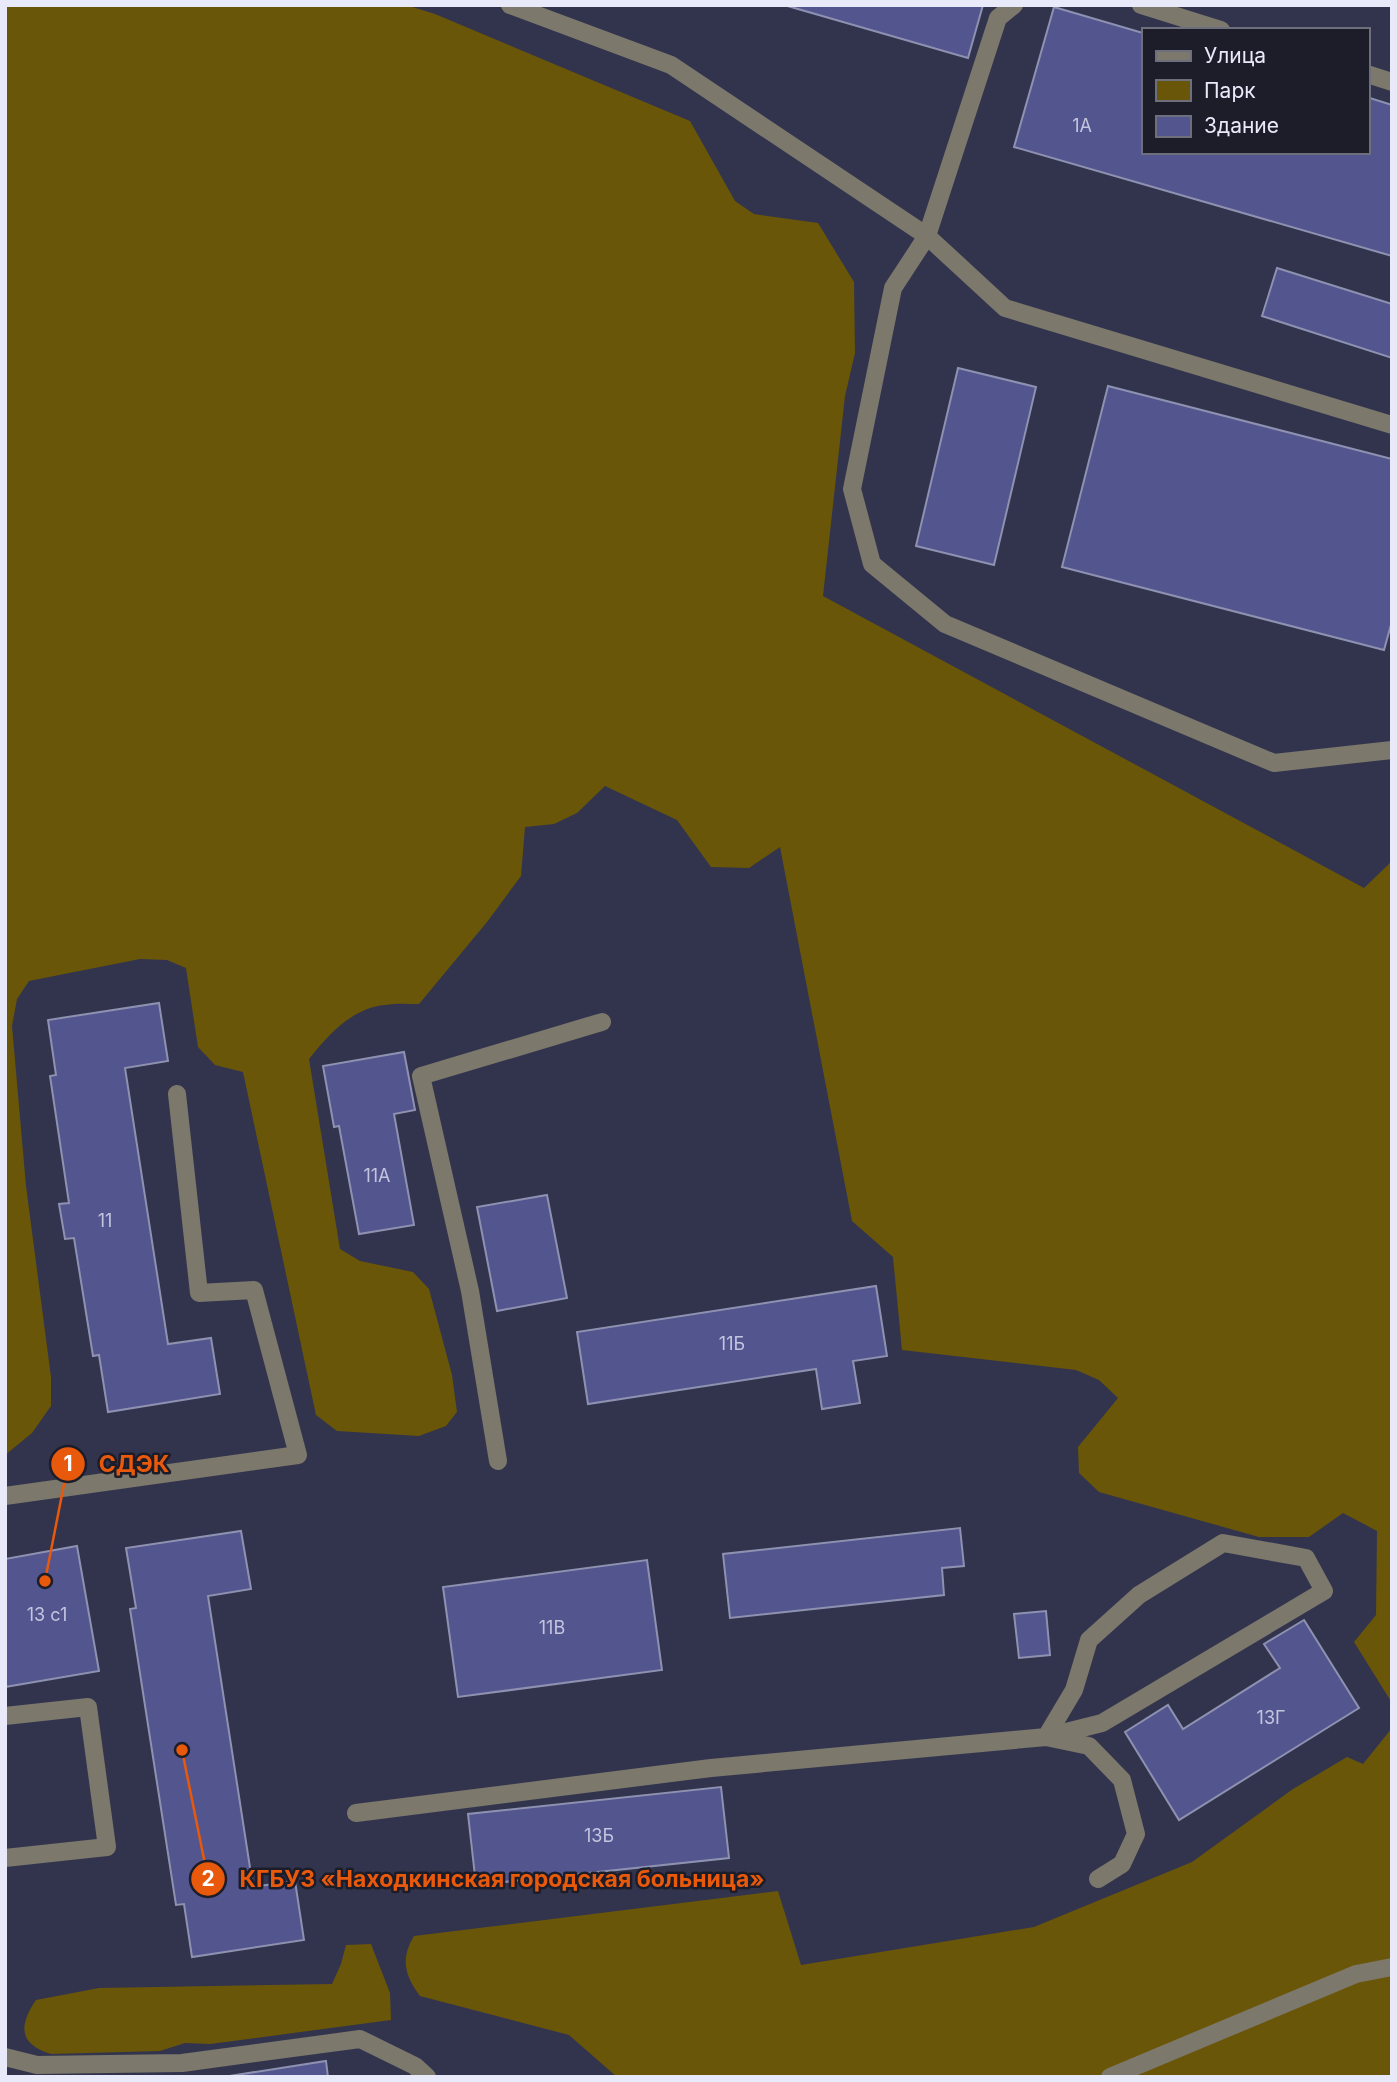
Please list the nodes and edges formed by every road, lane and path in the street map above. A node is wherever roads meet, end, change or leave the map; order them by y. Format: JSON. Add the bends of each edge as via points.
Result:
{"nodes":[{"id":1,"x":510,"y":5,"type":"edge"},
{"id":2,"x":1014,"y":5,"type":"edge"},
{"id":3,"x":1141,"y":5,"type":"edge"},
{"id":4,"x":1216,"y":28,"type":"edge"},
{"id":5,"x":1369,"y":75,"type":"edge"},
{"id":6,"x":1392,"y":82,"type":"edge"},
{"id":7,"x":927,"y":236,"type":"junction"},
{"id":8,"x":1392,"y":425,"type":"edge"},
{"id":9,"x":1392,"y":750,"type":"edge"},
{"id":10,"x":602,"y":1022,"type":"dead end"},
{"id":11,"x":177,"y":1094,"type":"dead end"},
{"id":12,"x":498,"y":1461,"type":"dead end"},
{"id":13,"x":5,"y":1496,"type":"edge"},
{"id":14,"x":5,"y":1716,"type":"edge"},
{"id":15,"x":1046,"y":1737,"type":"junction"},
{"id":16,"x":356,"y":1813,"type":"dead end"},
{"id":17,"x":5,"y":1858,"type":"edge"},
{"id":18,"x":1098,"y":1880,"type":"dead end"},
{"id":19,"x":1392,"y":1967,"type":"edge"},
{"id":20,"x":5,"y":2057,"type":"edge"},
{"id":21,"x":427,"y":2077,"type":"edge"},
{"id":22,"x":1110,"y":2077,"type":"edge"}],
"edges":[{"from":1,"to":7,"type":"street","via":[[671,65]]},
{"from":2,"to":7,"type":"street","via":[[998,18]]},
{"from":3,"to":4,"type":"street"},
{"from":5,"to":6,"type":"street"},
{"from":7,"to":8,"type":"street","via":[[1006,308]]},
{"from":7,"to":9,"type":"street","via":[[893,288],[852,489],[872,564],[945,624],[1274,763]]},
{"from":10,"to":12,"type":"street","via":[[421,1076],[470,1291]]},
{"from":11,"to":13,"type":"street","via":[[199,1293],[254,1290],[298,1455]]},
{"from":14,"to":17,"type":"street","via":[[88,1707],[107,1847]]},
{"from":15,"to":15,"type":"street","via":[[1102,1723],[1324,1591],[1307,1558],[1223,1543],[1139,1595],[1088,1640],[1074,1690]]},
{"from":15,"to":16,"type":"street","via":[[711,1768]]},
{"from":15,"to":18,"type":"street","via":[[1089,1746],[1122,1780],[1136,1834],[1122,1864]]},
{"from":19,"to":22,"type":"street","via":[[1356,1974]]},
{"from":20,"to":21,"type":"street","via":[[37,2065],[182,2063],[360,2039],[415,2066]]}]}
